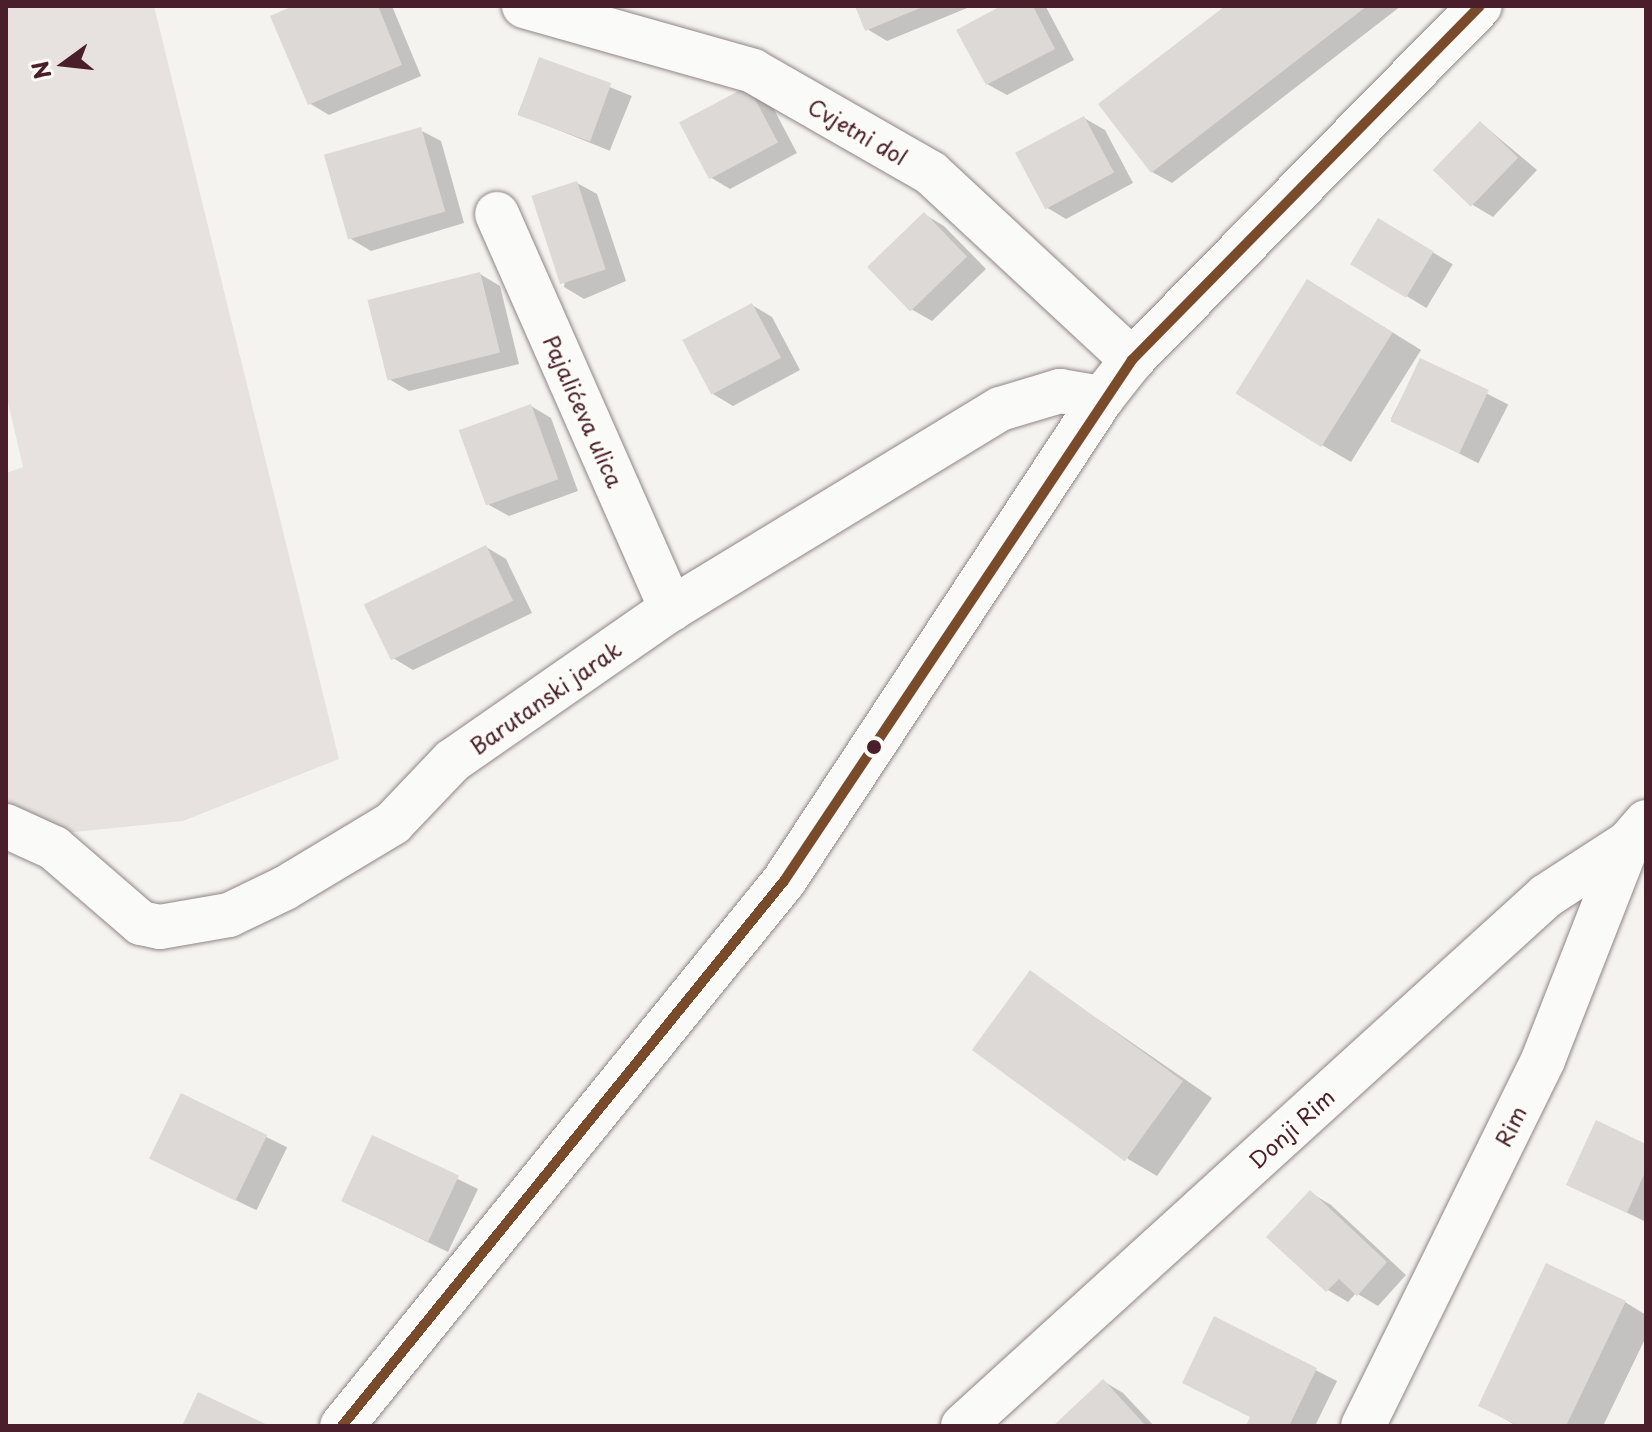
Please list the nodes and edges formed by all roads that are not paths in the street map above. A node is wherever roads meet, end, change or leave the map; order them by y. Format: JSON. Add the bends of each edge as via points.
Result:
{"nodes":[{"id":1,"x":524,"y":6,"type":"edge"},
{"id":2,"x":1460,"y":16,"type":"edge"},
{"id":3,"x":497,"y":214,"type":"dead end"},
{"id":4,"x":1132,"y":360,"type":"junction"},
{"id":5,"x":1102,"y":398,"type":"junction"},
{"id":6,"x":671,"y":609,"type":"junction"},
{"id":7,"x":6,"y":826,"type":"edge"},
{"id":8,"x":1637,"y":833,"type":"edge"},
{"id":9,"x":342,"y":1426,"type":"edge"},
{"id":10,"x":963,"y":1426,"type":"edge"},
{"id":11,"x":1363,"y":1426,"type":"edge"}],
"edges":[{"from":1,"to":4,"type":"street","name":"Cvjetni dol","via":[[753,71],[931,173]]},
{"from":2,"to":4,"type":"street"},
{"from":3,"to":6,"type":"street","name":"Pajalićeva ulica"},
{"from":4,"to":5,"type":"street"},
{"from":5,"to":6,"type":"street","name":"Barutanski jarak","via":[[1060,391],[1000,409]]},
{"from":5,"to":9,"type":"street","via":[[784,881]]},
{"from":6,"to":7,"type":"street","name":"Barutanski jarak","via":[[452,761],[393,823],[229,915],[160,927],[141,923],[54,848]]},
{"from":8,"to":10,"type":"street","name":"Donji Rim","via":[[1546,896]]},
{"from":8,"to":11,"type":"street","name":"Rim","via":[[1543,1060]]}]}
